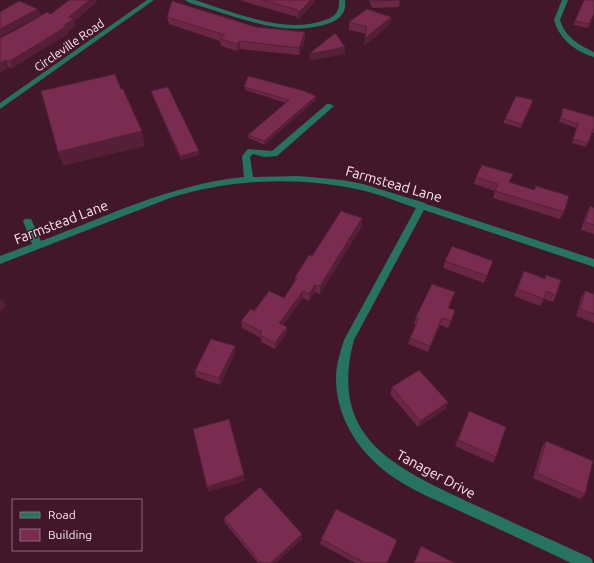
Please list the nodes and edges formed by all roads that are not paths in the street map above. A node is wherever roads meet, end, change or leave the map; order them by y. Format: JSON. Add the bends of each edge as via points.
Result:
{"nodes":[{"id":1,"x":151,"y":0,"type":"edge"},
{"id":2,"x":188,"y":0,"type":"edge"},
{"id":3,"x":342,"y":0,"type":"edge"},
{"id":4,"x":565,"y":0,"type":"edge"},
{"id":5,"x":594,"y":55,"type":"edge"},
{"id":6,"x":330,"y":106,"type":"dead end"},
{"id":7,"x":0,"y":107,"type":"edge"},
{"id":8,"x":249,"y":180,"type":"junction"},
{"id":9,"x":422,"y":205,"type":"junction"},
{"id":10,"x":28,"y":221,"type":"dead end"},
{"id":11,"x":38,"y":246,"type":"junction"},
{"id":12,"x":0,"y":260,"type":"edge"},
{"id":13,"x":594,"y":263,"type":"edge"},
{"id":14,"x":586,"y":563,"type":"edge"}],
"edges":[{"from":1,"to":7,"type":"street","name":"Circleville Road"},
{"from":2,"to":3,"type":"street","via":[[277,26],[296,28],[320,26],[336,18],[342,8]]},
{"from":4,"to":5,"type":"street","via":[[557,20],[562,33]]},
{"from":6,"to":8,"type":"street","via":[[274,154],[251,151],[246,156]]},
{"from":8,"to":9,"type":"street","name":"Farmstead Lane","via":[[280,178],[338,182]]},
{"from":8,"to":11,"type":"street","name":"Farmstead Lane","via":[[205,186],[166,196]]},
{"from":9,"to":13,"type":"street","name":"Farmstead Lane"},
{"from":9,"to":14,"type":"street","name":"Tanager Drive","via":[[342,357],[342,397],[350,418],[362,439],[377,457],[396,473]]},
{"from":10,"to":11,"type":"street"},
{"from":11,"to":12,"type":"street","name":"Farmstead Lane"}]}
